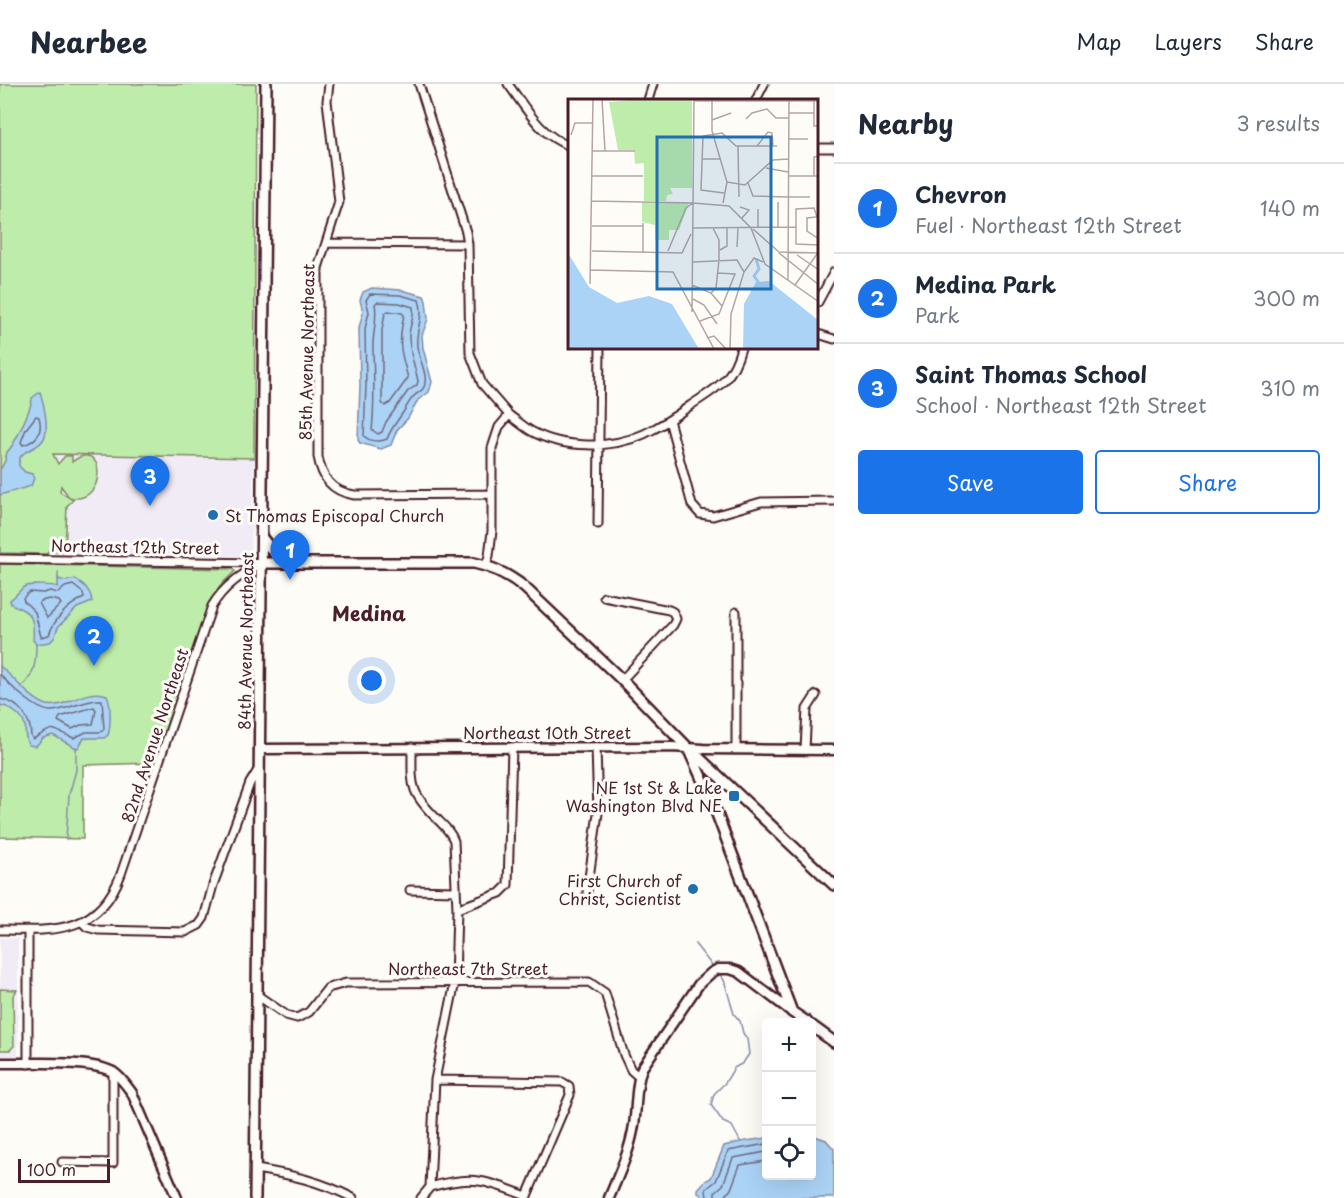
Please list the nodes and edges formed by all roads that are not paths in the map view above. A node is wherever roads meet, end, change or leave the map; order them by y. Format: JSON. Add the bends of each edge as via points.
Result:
{"nodes":[{"id":1,"x":266,"y":84,"type":"edge"},
{"id":2,"x":329,"y":84,"type":"edge"},
{"id":3,"x":419,"y":84,"type":"edge"},
{"id":4,"x":508,"y":84,"type":"edge"},
{"id":5,"x":653,"y":84,"type":"edge"},
{"id":6,"x":764,"y":84,"type":"edge"},
{"id":7,"x":648,"y":99,"type":"edge"},
{"id":8,"x":756,"y":99,"type":"edge"},
{"id":9,"x":568,"y":145,"type":"edge"},
{"id":10,"x":326,"y":243,"type":"junction"},
{"id":11,"x":468,"y":244,"type":"junction"},
{"id":12,"x":834,"y":272,"type":"edge"},
{"id":13,"x":819,"y":300,"type":"edge"},
{"id":14,"x":819,"y":334,"type":"edge"},
{"id":15,"x":834,"y":339,"type":"edge"},
{"id":16,"x":600,"y":350,"type":"edge"},
{"id":17,"x":740,"y":350,"type":"edge"},
{"id":18,"x":509,"y":415,"type":"junction"},
{"id":19,"x":669,"y":420,"type":"junction"},
{"id":20,"x":600,"y":444,"type":"junction"},
{"id":21,"x":491,"y":494,"type":"junction"},
{"id":22,"x":834,"y":501,"type":"edge"},
{"id":23,"x":598,"y":524,"type":"dead end"},
{"id":24,"x":262,"y":537,"type":"junction"},
{"id":25,"x":0,"y":559,"type":"edge"},
{"id":26,"x":229,"y":562,"type":"junction"},
{"id":27,"x":300,"y":563,"type":"junction"},
{"id":28,"x":261,"y":564,"type":"junction"},
{"id":29,"x":486,"y":566,"type":"junction"},
{"id":30,"x":237,"y":579,"type":"junction"},
{"id":31,"x":604,"y":597,"type":"dead end"},
{"id":32,"x":736,"y":612,"type":"dead end"},
{"id":33,"x":622,"y":680,"type":"junction"},
{"id":34,"x":816,"y":695,"type":"dead end"},
{"id":35,"x":412,"y":747,"type":"junction"},
{"id":36,"x":512,"y":747,"type":"junction"},
{"id":37,"x":596,"y":747,"type":"junction"},
{"id":38,"x":688,"y":748,"type":"junction"},
{"id":39,"x":259,"y":749,"type":"junction"},
{"id":40,"x":736,"y":749,"type":"junction"},
{"id":41,"x":805,"y":750,"type":"junction"},
{"id":42,"x":834,"y":750,"type":"edge"},
{"id":43,"x":258,"y":770,"type":"junction"},
{"id":44,"x":729,"y":786,"type":"junction"},
{"id":45,"x":712,"y":801,"type":"junction"},
{"id":46,"x":834,"y":885,"type":"edge"},
{"id":47,"x":410,"y":890,"type":"dead end"},
{"id":48,"x":456,"y":891,"type":"junction"},
{"id":49,"x":587,"y":892,"type":"dead end"},
{"id":50,"x":457,"y":909,"type":"junction"},
{"id":51,"x":82,"y":922,"type":"junction"},
{"id":52,"x":0,"y":930,"type":"edge"},
{"id":53,"x":28,"y":930,"type":"junction"},
{"id":54,"x":455,"y":982,"type":"junction"},
{"id":55,"x":784,"y":990,"type":"junction"},
{"id":56,"x":257,"y":995,"type":"junction"},
{"id":57,"x":774,"y":999,"type":"junction"},
{"id":58,"x":792,"y":1012,"type":"junction"},
{"id":59,"x":800,"y":1018,"type":"edge"},
{"id":60,"x":816,"y":1029,"type":"edge"},
{"id":61,"x":834,"y":1042,"type":"edge"},
{"id":62,"x":0,"y":1063,"type":"edge"},
{"id":63,"x":28,"y":1064,"type":"junction"},
{"id":64,"x":114,"y":1073,"type":"junction"},
{"id":65,"x":639,"y":1077,"type":"junction"},
{"id":66,"x":435,"y":1080,"type":"junction"},
{"id":67,"x":63,"y":1162,"type":"dead end"},
{"id":68,"x":255,"y":1169,"type":"junction"},
{"id":69,"x":430,"y":1187,"type":"junction"},
{"id":70,"x":526,"y":1197,"type":"edge"},
{"id":71,"x":177,"y":1198,"type":"edge"},
{"id":72,"x":255,"y":1198,"type":"edge"},
{"id":73,"x":353,"y":1198,"type":"edge"},
{"id":74,"x":420,"y":1198,"type":"edge"},
{"id":75,"x":609,"y":1198,"type":"edge"}],
"edges":[{"from":1,"to":24,"type":"main road","name":"84th Avenue Northeast"},
{"from":2,"to":10,"type":"street","name":"85th Avenue Northeast","via":[[327,100],[339,202]]},
{"from":3,"to":11,"type":"street"},
{"from":4,"to":9,"type":"street","via":[[543,131]]},
{"from":5,"to":7,"type":"street"},
{"from":6,"to":8,"type":"street"},
{"from":10,"to":11,"type":"street"},
{"from":10,"to":21,"type":"street","name":"85th Avenue Northeast","via":[[318,268],[318,457],[326,480],[343,493],[354,495]]},
{"from":11,"to":18,"type":"street","via":[[470,353],[482,384]]},
{"from":12,"to":13,"type":"street"},
{"from":14,"to":15,"type":"street"},
{"from":16,"to":20,"type":"street"},
{"from":17,"to":19,"type":"street","via":[[731,375],[720,386]]},
{"from":18,"to":20,"type":"street","via":[[546,438]]},
{"from":18,"to":21,"type":"street","via":[[492,448]]},
{"from":19,"to":20,"type":"street","via":[[642,435]]},
{"from":19,"to":22,"type":"street","via":[[692,505],[705,516],[761,502]]},
{"from":20,"to":23,"type":"street"},
{"from":21,"to":29,"type":"street","via":[[492,531]]},
{"from":24,"to":27,"type":"main road","via":[[275,554]]},
{"from":24,"to":28,"type":"main road","name":"84th Avenue Northeast"},
{"from":25,"to":26,"type":"street","name":"Northeast 12th Street"},
{"from":26,"to":28,"type":"street","name":"Northeast 12th Street"},
{"from":26,"to":30,"type":"street","via":[[238,570]]},
{"from":27,"to":28,"type":"main road","name":"Northeast 12th Street"},
{"from":27,"to":29,"type":"main road","name":"Northeast 12th Street","via":[[459,562]]},
{"from":28,"to":30,"type":"street","name":"82nd Avenue Northeast"},
{"from":28,"to":39,"type":"main road","name":"84th Avenue Northeast"},
{"from":29,"to":33,"type":"main road","name":"Northeast 12th Street","via":[[524,587]]},
{"from":30,"to":51,"type":"street","name":"82nd Avenue Northeast","via":[[218,596],[207,619],[117,886],[102,907]]},
{"from":31,"to":33,"type":"street","via":[[669,610],[676,620]]},
{"from":32,"to":40,"type":"street"},
{"from":33,"to":38,"type":"main road","name":"Northeast 12th Street"},
{"from":34,"to":41,"type":"street","via":[[807,709]]},
{"from":35,"to":36,"type":"street","name":"Northeast 10th Street"},
{"from":35,"to":39,"type":"street","name":"Northeast 10th Street"},
{"from":35,"to":48,"type":"street","via":[[415,794],[454,841]]},
{"from":36,"to":37,"type":"street","name":"Northeast 10th Street"},
{"from":36,"to":50,"type":"street","via":[[508,885]]},
{"from":37,"to":38,"type":"street","name":"Northeast 10th Street"},
{"from":37,"to":49,"type":"street","via":[[598,813]]},
{"from":38,"to":40,"type":"street","name":"Northeast 10th Street"},
{"from":38,"to":44,"type":"main road","name":"Northeast 12th Street"},
{"from":38,"to":45,"type":"main road"},
{"from":39,"to":43,"type":"main road","name":"84th Avenue Northeast"},
{"from":40,"to":41,"type":"street","name":"Northeast 10th Street"},
{"from":41,"to":42,"type":"street","name":"Northeast 10th Street"},
{"from":43,"to":51,"type":"street","via":[[249,783],[199,925],[185,932],[98,930]]},
{"from":43,"to":56,"type":"main road","name":"84th Avenue Northeast"},
{"from":44,"to":45,"type":"main road","via":[[714,789]]},
{"from":44,"to":46,"type":"main road","name":"Northeast 12th Street"},
{"from":45,"to":55,"type":"main road"},
{"from":47,"to":48,"type":"street"},
{"from":48,"to":50,"type":"street"},
{"from":50,"to":54,"type":"street"},
{"from":51,"to":53,"type":"street","via":[[62,929]]},
{"from":52,"to":53,"type":"street"},
{"from":53,"to":63,"type":"street"},
{"from":54,"to":56,"type":"street","name":"Northeast 7th Street","via":[[341,983],[328,988],[309,1012],[297,1018],[286,1016]]},
{"from":54,"to":65,"type":"street","name":"Northeast 7th Street","via":[[582,981],[595,985],[605,993],[624,1055]]},
{"from":54,"to":66,"type":"street"},
{"from":55,"to":57,"type":"street"},
{"from":55,"to":58,"type":"main road"},
{"from":56,"to":68,"type":"main road","name":"84th Avenue Northeast"},
{"from":57,"to":58,"type":"street"},
{"from":57,"to":65,"type":"street","via":[[734,970],[711,973],[676,1016]]},
{"from":58,"to":59,"type":"main road"},
{"from":60,"to":61,"type":"main road"},
{"from":62,"to":63,"type":"street"},
{"from":63,"to":64,"type":"street","via":[[86,1065]]},
{"from":64,"to":67,"type":"street","via":[[113,1164]]},
{"from":64,"to":71,"type":"street","via":[[132,1093]]},
{"from":65,"to":75,"type":"street","via":[[634,1126]]},
{"from":66,"to":69,"type":"street"},
{"from":66,"to":70,"type":"street","via":[[562,1082],[569,1086],[570,1095]]},
{"from":68,"to":72,"type":"main road","name":"84th Avenue Northeast"},
{"from":68,"to":73,"type":"street","via":[[308,1178]]},
{"from":69,"to":70,"type":"street","via":[[468,1179]]},
{"from":69,"to":74,"type":"street"}]}
